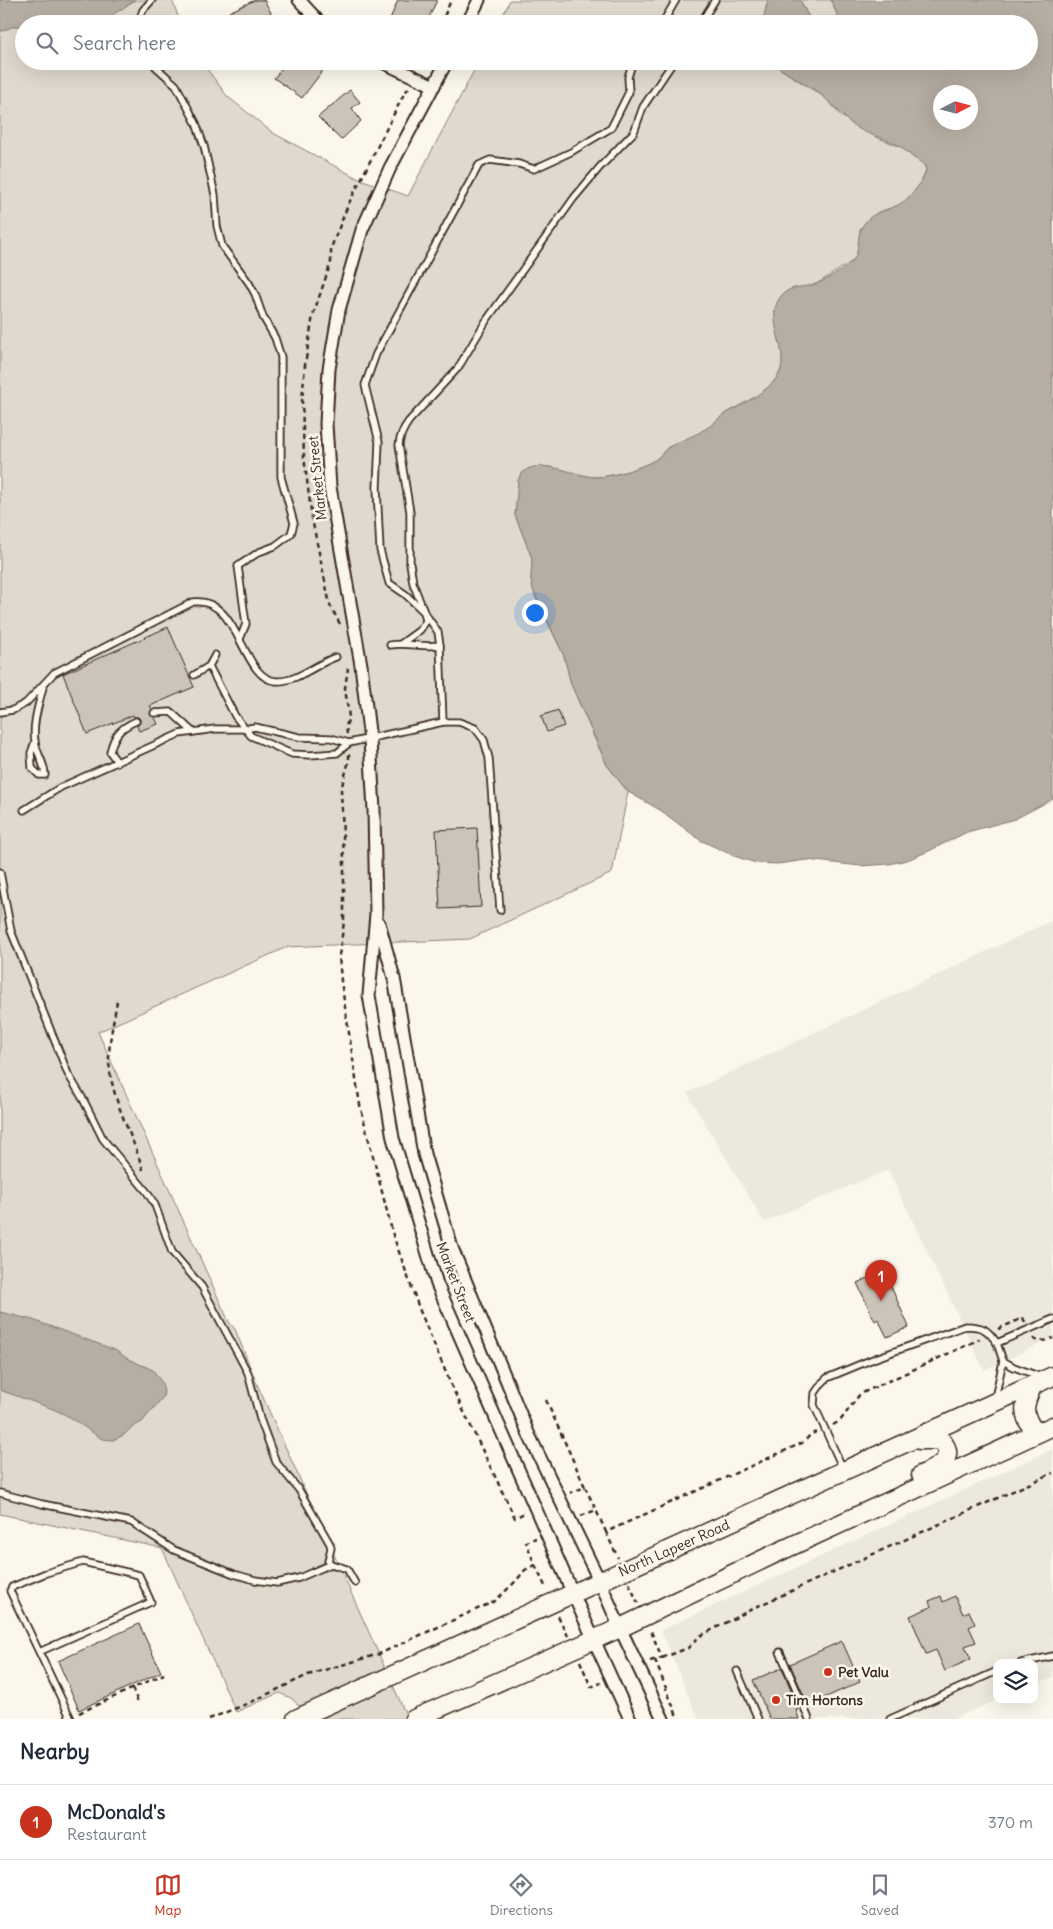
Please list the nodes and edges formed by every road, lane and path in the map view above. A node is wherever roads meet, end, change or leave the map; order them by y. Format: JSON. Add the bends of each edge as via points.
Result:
{"nodes":[{"id":1,"x":152,"y":0,"type":"edge"},
{"id":2,"x":299,"y":0,"type":"edge"},
{"id":3,"x":451,"y":0,"type":"edge"},
{"id":4,"x":479,"y":0,"type":"edge"},
{"id":5,"x":676,"y":0,"type":"edge"},
{"id":6,"x":715,"y":0,"type":"edge"},
{"id":7,"x":141,"y":15,"type":"edge"},
{"id":8,"x":313,"y":15,"type":"edge"},
{"id":9,"x":444,"y":15,"type":"edge"},
{"id":10,"x":472,"y":15,"type":"edge"},
{"id":11,"x":667,"y":15,"type":"edge"},
{"id":12,"x":706,"y":15,"type":"edge"},
{"id":13,"x":159,"y":70,"type":"edge"},
{"id":14,"x":399,"y":70,"type":"edge"},
{"id":15,"x":442,"y":70,"type":"edge"},
{"id":16,"x":630,"y":70,"type":"edge"},
{"id":17,"x":668,"y":70,"type":"edge"},
{"id":18,"x":434,"y":86,"type":"junction"},
{"id":19,"x":424,"y":612,"type":"junction"},
{"id":20,"x":240,"y":639,"type":"junction"},
{"id":21,"x":402,"y":643,"type":"junction"},
{"id":22,"x":390,"y":645,"type":"dead end"},
{"id":23,"x":440,"y":645,"type":"junction"},
{"id":24,"x":215,"y":655,"type":"dead end"},
{"id":25,"x":336,"y":656,"type":"dead end"},
{"id":26,"x":209,"y":666,"type":"junction"},
{"id":27,"x":194,"y":675,"type":"dead end"},
{"id":28,"x":42,"y":687,"type":"junction"},
{"id":29,"x":0,"y":712,"type":"edge"},
{"id":30,"x":154,"y":713,"type":"dead end"},
{"id":31,"x":136,"y":721,"type":"dead end"},
{"id":32,"x":443,"y":722,"type":"junction"},
{"id":33,"x":244,"y":729,"type":"junction"},
{"id":34,"x":193,"y":732,"type":"junction"},
{"id":35,"x":370,"y":740,"type":"junction"},
{"id":36,"x":35,"y":742,"type":"junction"},
{"id":37,"x":349,"y":744,"type":"junction"},
{"id":38,"x":117,"y":762,"type":"junction"},
{"id":39,"x":24,"y":810,"type":"dead end"},
{"id":40,"x":0,"y":872,"type":"edge"},
{"id":41,"x":500,"y":910,"type":"dead end"},
{"id":42,"x":376,"y":914,"type":"junction"},
{"id":43,"x":117,"y":1000,"type":"dead end"},
{"id":44,"x":147,"y":1192,"type":"junction"},
{"id":45,"x":1053,"y":1319,"type":"edge"},
{"id":46,"x":975,"y":1341,"type":"dead end"},
{"id":47,"x":997,"y":1343,"type":"junction"},
{"id":48,"x":1003,"y":1361,"type":"junction"},
{"id":49,"x":1045,"y":1380,"type":"edge"},
{"id":50,"x":546,"y":1400,"type":"dead end"},
{"id":51,"x":994,"y":1404,"type":"junction"},
{"id":52,"x":824,"y":1429,"type":"junction"},
{"id":53,"x":1048,"y":1430,"type":"edge"},
{"id":54,"x":913,"y":1440,"type":"junction"},
{"id":55,"x":844,"y":1471,"type":"junction"},
{"id":56,"x":1053,"y":1473,"type":"edge"},
{"id":57,"x":586,"y":1487,"type":"junction"},
{"id":58,"x":0,"y":1493,"type":"edge"},
{"id":59,"x":560,"y":1497,"type":"junction"},
{"id":60,"x":596,"y":1510,"type":"junction"},
{"id":61,"x":571,"y":1521,"type":"junction"},
{"id":62,"x":606,"y":1532,"type":"junction"},
{"id":63,"x":546,"y":1533,"type":"junction"},
{"id":64,"x":772,"y":1554,"type":"junction"},
{"id":65,"x":617,"y":1556,"type":"dead end"},
{"id":66,"x":331,"y":1564,"type":"junction"},
{"id":67,"x":535,"y":1565,"type":"junction"},
{"id":68,"x":600,"y":1582,"type":"junction"},
{"id":69,"x":355,"y":1584,"type":"dead end"},
{"id":70,"x":630,"y":1584,"type":"dead end"},
{"id":71,"x":546,"y":1589,"type":"dead end"},
{"id":72,"x":573,"y":1594,"type":"junction"},
{"id":73,"x":636,"y":1601,"type":"dead end"},
{"id":74,"x":558,"y":1616,"type":"dead end"},
{"id":75,"x":620,"y":1628,"type":"junction"},
{"id":76,"x":650,"y":1629,"type":"dead end"},
{"id":77,"x":566,"y":1634,"type":"dead end"},
{"id":78,"x":593,"y":1639,"type":"junction"},
{"id":79,"x":38,"y":1652,"type":"junction"},
{"id":80,"x":780,"y":1652,"type":"dead end"},
{"id":81,"x":1053,"y":1656,"type":"edge"},
{"id":82,"x":662,"y":1658,"type":"junction"},
{"id":83,"x":655,"y":1659,"type":"junction"},
{"id":84,"x":1038,"y":1659,"type":"edge"},
{"id":85,"x":580,"y":1662,"type":"dead end"},
{"id":86,"x":645,"y":1662,"type":"dead end"},
{"id":87,"x":737,"y":1672,"type":"dead end"},
{"id":88,"x":993,"y":1673,"type":"edge"},
{"id":89,"x":164,"y":1674,"type":"dead end"},
{"id":90,"x":606,"y":1680,"type":"dead end"},
{"id":91,"x":378,"y":1682,"type":"junction"},
{"id":92,"x":132,"y":1688,"type":"junction"},
{"id":93,"x":138,"y":1702,"type":"dead end"},
{"id":94,"x":78,"y":1713,"type":"dead end"},
{"id":95,"x":71,"y":1719,"type":"edge"},
{"id":96,"x":209,"y":1719,"type":"edge"},
{"id":97,"x":296,"y":1719,"type":"edge"},
{"id":98,"x":321,"y":1719,"type":"edge"},
{"id":99,"x":414,"y":1719,"type":"edge"},
{"id":100,"x":630,"y":1719,"type":"edge"},
{"id":101,"x":663,"y":1719,"type":"edge"},
{"id":102,"x":678,"y":1719,"type":"edge"},
{"id":103,"x":758,"y":1719,"type":"edge"},
{"id":104,"x":809,"y":1719,"type":"edge"},
{"id":105,"x":890,"y":1719,"type":"edge"}],
"edges":[{"from":1,"to":7,"type":"lane"},
{"from":2,"to":8,"type":"street"},
{"from":3,"to":9,"type":"path"},
{"from":4,"to":10,"type":"street"},
{"from":5,"to":11,"type":"lane"},
{"from":6,"to":12,"type":"lane"},
{"from":13,"to":20,"type":"lane","via":[[176,85],[196,123],[215,195],[222,246],[255,294],[281,357],[281,477],[294,523],[291,534],[238,566],[246,624]]},
{"from":14,"to":18,"type":"street"},
{"from":15,"to":18,"type":"street","name":"Market Street"},
{"from":16,"to":19,"type":"lane","via":[[629,92],[611,128],[534,169],[490,160],[479,165],[376,354],[365,384],[379,442],[380,550],[389,583]]},
{"from":17,"to":19,"type":"lane","via":[[643,107],[634,132],[574,198],[486,321],[458,368],[409,421],[400,437],[410,512],[410,563]]},
{"from":18,"to":35,"type":"street","name":"Market Street","via":[[390,168],[362,230],[339,310],[329,368],[326,424],[330,487],[362,665]]},
{"from":19,"to":21,"type":"lane","via":[[424,625]]},
{"from":19,"to":23,"type":"lane","via":[[438,632]]},
{"from":20,"to":25,"type":"lane","via":[[260,675],[275,681],[297,676]]},
{"from":20,"to":28,"type":"lane","via":[[218,608],[207,602],[193,602],[54,673]]},
{"from":21,"to":22,"type":"lane"},
{"from":21,"to":23,"type":"lane"},
{"from":23,"to":32,"type":"lane"},
{"from":24,"to":26,"type":"lane"},
{"from":26,"to":27,"type":"lane"},
{"from":26,"to":33,"type":"lane"},
{"from":28,"to":29,"type":"lane","via":[[26,703]]},
{"from":28,"to":36,"type":"lane"},
{"from":30,"to":34,"type":"lane","via":[[171,712]]},
{"from":31,"to":38,"type":"lane","via":[[125,726],[113,739],[110,752]]},
{"from":32,"to":35,"type":"lane"},
{"from":32,"to":41,"type":"lane","via":[[459,722],[475,728],[484,740],[489,758]]},
{"from":33,"to":34,"type":"lane"},
{"from":33,"to":37,"type":"lane","via":[[255,727],[299,737],[331,738]]},
{"from":33,"to":37,"type":"lane","via":[[251,736],[292,754],[337,753]]},
{"from":34,"to":38,"type":"lane","via":[[179,734]]},
{"from":35,"to":37,"type":"lane"},
{"from":35,"to":42,"type":"street","name":"Market Street"},
{"from":36,"to":36,"type":"lane","via":[[45,769],[45,775],[39,775],[32,768]]},
{"from":38,"to":39,"type":"lane","via":[[61,787]]},
{"from":40,"to":44,"type":"lane","via":[[11,931],[68,1074],[103,1139]]},
{"from":42,"to":59,"type":"street","name":"Market Street","via":[[394,978],[424,1154],[452,1248],[529,1435]]},
{"from":42,"to":63,"type":"street","name":"Market Street","via":[[369,995],[393,1138],[437,1284]]},
{"from":43,"to":44,"type":"path","via":[[109,1058],[112,1082],[142,1168]]},
{"from":44,"to":66,"type":"lane","via":[[172,1252],[202,1287],[242,1360],[276,1462],[299,1490],[330,1544],[328,1561]]},
{"from":45,"to":47,"type":"lane"},
{"from":46,"to":52,"type":"path","via":[[860,1394],[840,1421]]},
{"from":47,"to":48,"type":"lane"},
{"from":47,"to":52,"type":"lane","via":[[989,1332],[978,1326],[965,1326],[827,1378],[817,1389],[814,1405]]},
{"from":48,"to":49,"type":"lane"},
{"from":48,"to":51,"type":"lane"},
{"from":49,"to":51,"type":"main road","name":"North Lapeer Road"},
{"from":49,"to":53,"type":"main road","via":[[1025,1401],[1024,1412],[1029,1425]]},
{"from":50,"to":57,"type":"path"},
{"from":51,"to":54,"type":"main road","name":"North Lapeer Road"},
{"from":52,"to":55,"type":"lane"},
{"from":52,"to":62,"type":"path","via":[[810,1434],[804,1442]]},
{"from":53,"to":64,"type":"main road"},
{"from":54,"to":55,"type":"main road","name":"North Lapeer Road"},
{"from":54,"to":64,"type":"main road","via":[[942,1440],[947,1458],[937,1468],[794,1534]]},
{"from":55,"to":68,"type":"main road","name":"North Lapeer Road"},
{"from":56,"to":82,"type":"path","via":[[752,1609],[700,1636],[688,1648]]},
{"from":57,"to":59,"type":"path"},
{"from":57,"to":60,"type":"path"},
{"from":58,"to":66,"type":"lane","via":[[131,1522],[174,1550],[255,1580],[277,1583],[292,1580]]},
{"from":59,"to":61,"type":"street","name":"Market Street"},
{"from":60,"to":61,"type":"path"},
{"from":60,"to":62,"type":"path"},
{"from":61,"to":68,"type":"street","name":"Market Street"},
{"from":62,"to":65,"type":"path"},
{"from":63,"to":67,"type":"path","via":[[526,1542]]},
{"from":63,"to":72,"type":"street","name":"Market Street"},
{"from":64,"to":75,"type":"main road"},
{"from":66,"to":69,"type":"lane","via":[[347,1569]]},
{"from":67,"to":71,"type":"path"},
{"from":67,"to":96,"type":"path","via":[[495,1602],[379,1654],[308,1675]]},
{"from":68,"to":72,"type":"main road","name":"North Lapeer Road"},
{"from":68,"to":75,"type":"street","name":"Market Street"},
{"from":70,"to":73,"type":"path"},
{"from":72,"to":78,"type":"street","name":"Market Street"},
{"from":72,"to":91,"type":"main road","name":"North Lapeer Road"},
{"from":74,"to":77,"type":"path"},
{"from":75,"to":78,"type":"main road"},
{"from":75,"to":101,"type":"street","name":"Market Street"},
{"from":76,"to":82,"type":"path"},
{"from":78,"to":99,"type":"main road"},
{"from":78,"to":100,"type":"street","name":"Market Street"},
{"from":79,"to":79,"type":"lane","via":[[10,1591],[12,1587],[46,1572],[83,1562],[139,1575],[151,1602]]},
{"from":79,"to":95,"type":"lane"},
{"from":80,"to":104,"type":"lane"},
{"from":81,"to":84,"type":"lane"},
{"from":82,"to":83,"type":"path"},
{"from":83,"to":86,"type":"path"},
{"from":83,"to":102,"type":"path"},
{"from":85,"to":90,"type":"path","via":[[591,1687]]},
{"from":87,"to":103,"type":"lane"},
{"from":88,"to":105,"type":"lane"},
{"from":89,"to":92,"type":"path"},
{"from":91,"to":97,"type":"main road","name":"North Lapeer Road"},
{"from":91,"to":98,"type":"main road","via":[[370,1697]]},
{"from":92,"to":93,"type":"path"},
{"from":92,"to":94,"type":"path"}]}
